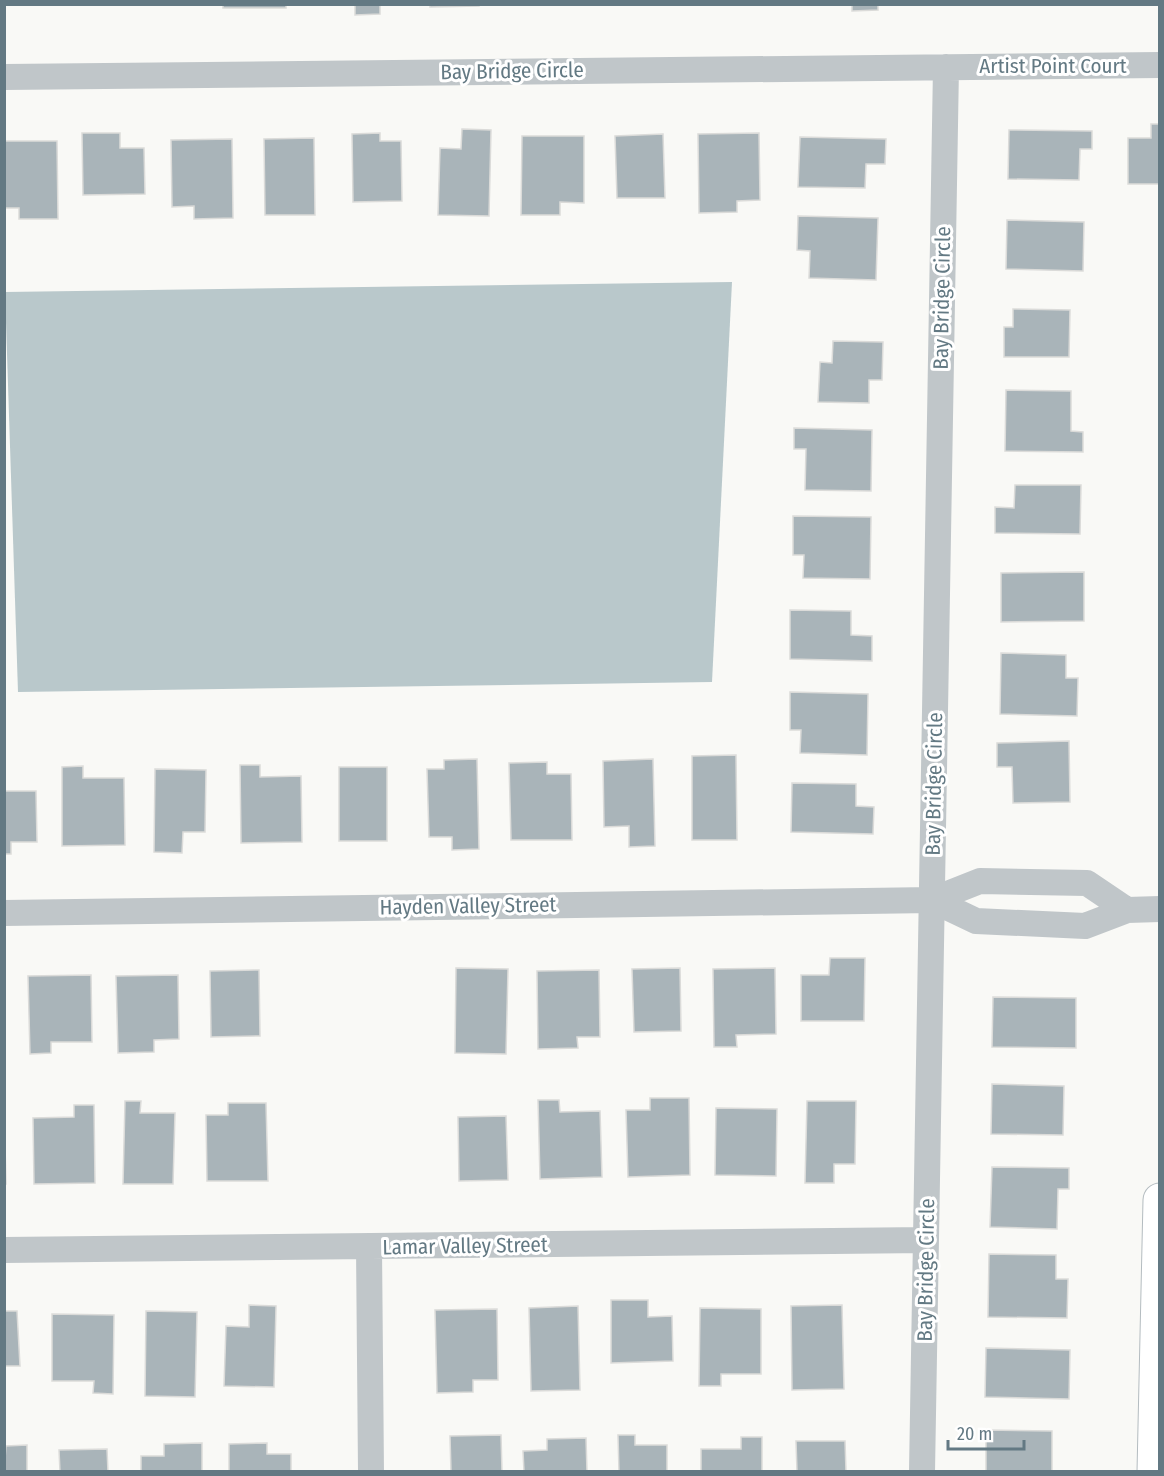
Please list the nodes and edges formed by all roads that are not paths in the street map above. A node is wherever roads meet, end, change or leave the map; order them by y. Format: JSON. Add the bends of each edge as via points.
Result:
{"nodes":[{"id":1,"x":1160,"y":65,"type":"edge"},
{"id":2,"x":946,"y":67,"type":"junction"},
{"id":3,"x":4,"y":77,"type":"edge"},
{"id":4,"x":932,"y":900,"type":"junction"},
{"id":5,"x":1160,"y":909,"type":"edge"},
{"id":6,"x":1127,"y":910,"type":"junction"},
{"id":7,"x":4,"y":913,"type":"edge"},
{"id":8,"x":1160,"y":1200,"type":"edge"},
{"id":9,"x":926,"y":1240,"type":"junction"},
{"id":10,"x":369,"y":1247,"type":"junction"},
{"id":11,"x":4,"y":1250,"type":"edge"},
{"id":12,"x":371,"y":1472,"type":"edge"},
{"id":13,"x":922,"y":1472,"type":"edge"},
{"id":14,"x":1155,"y":1472,"type":"edge"}],
"edges":[{"from":1,"to":2,"type":"street","name":"Artist Point Court"},
{"from":2,"to":3,"type":"street","name":"Bay Bridge Circle"},
{"from":2,"to":4,"type":"street","name":"Bay Bridge Circle"},
{"from":4,"to":6,"type":"street","name":"Hayden Valley Street","via":[[976,921],[993,922],[1085,926]]},
{"from":4,"to":6,"type":"street","name":"Hayden Valley Street","via":[[980,881],[1087,883]]},
{"from":4,"to":7,"type":"street","name":"Hayden Valley Street"},
{"from":4,"to":9,"type":"street","name":"Bay Bridge Circle"},
{"from":5,"to":6,"type":"street","name":"Hayden Valley Street"},
{"from":8,"to":14,"type":"main road"},
{"from":9,"to":10,"type":"street","name":"Lamar Valley Street"},
{"from":9,"to":13,"type":"street","name":"Bay Bridge Circle"},
{"from":10,"to":11,"type":"street","name":"Lamar Valley Street"},
{"from":10,"to":12,"type":"street"}]}
